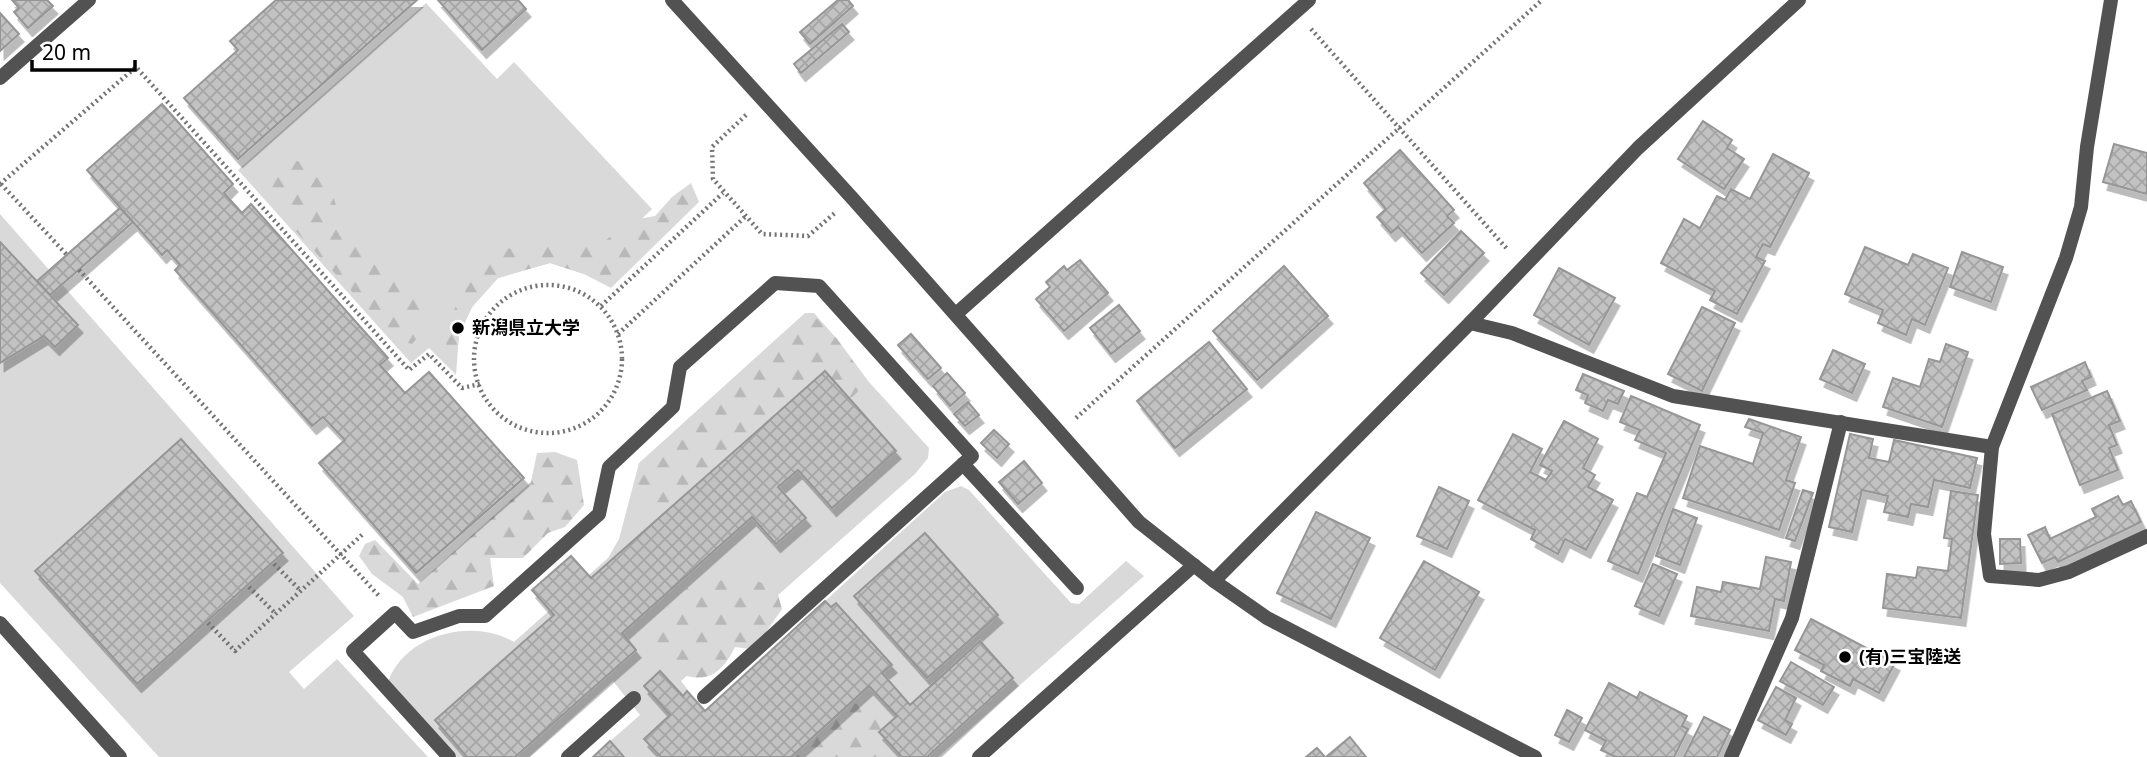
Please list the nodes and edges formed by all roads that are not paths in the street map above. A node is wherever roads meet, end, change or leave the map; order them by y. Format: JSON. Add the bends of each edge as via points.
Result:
{"nodes":[{"id":1,"x":89,"y":0,"type":"edge"},
{"id":2,"x":672,"y":0,"type":"edge"},
{"id":3,"x":1309,"y":0,"type":"edge"},
{"id":4,"x":1799,"y":0,"type":"edge"},
{"id":5,"x":2111,"y":0,"type":"edge"},
{"id":6,"x":0,"y":78,"type":"edge"},
{"id":7,"x":956,"y":314,"type":"junction"},
{"id":8,"x":1470,"y":323,"type":"junction"},
{"id":9,"x":1841,"y":422,"type":"junction"},
{"id":10,"x":1992,"y":447,"type":"junction"},
{"id":11,"x":963,"y":464,"type":"junction"},
{"id":12,"x":2147,"y":536,"type":"edge"},
{"id":13,"x":1194,"y":565,"type":"junction"},
{"id":14,"x":1214,"y":581,"type":"junction"},
{"id":15,"x":1077,"y":588,"type":"dead end"},
{"id":16,"x":0,"y":623,"type":"edge"},
{"id":17,"x":704,"y":697,"type":"dead end"},
{"id":18,"x":634,"y":698,"type":"dead end"},
{"id":19,"x":120,"y":757,"type":"edge"},
{"id":20,"x":449,"y":757,"type":"edge"},
{"id":21,"x":568,"y":757,"type":"edge"},
{"id":22,"x":979,"y":757,"type":"edge"},
{"id":23,"x":1535,"y":757,"type":"edge"},
{"id":24,"x":1731,"y":757,"type":"edge"}],
"edges":[{"from":1,"to":6,"type":"street"},
{"from":2,"to":7,"type":"street"},
{"from":3,"to":7,"type":"street"},
{"from":4,"to":8,"type":"street","via":[[1638,148]]},
{"from":5,"to":10,"type":"street","via":[[2081,207],[2066,258]]},
{"from":7,"to":13,"type":"street","via":[[1139,522]]},
{"from":8,"to":9,"type":"street","via":[[1512,333],[1673,396]]},
{"from":8,"to":14,"type":"street"},
{"from":9,"to":10,"type":"street"},
{"from":9,"to":24,"type":"street","via":[[1792,618]]},
{"from":10,"to":12,"type":"street","via":[[1984,534],[1990,576],[2039,580],[2069,572]]},
{"from":11,"to":15,"type":"street"},
{"from":11,"to":17,"type":"street"},
{"from":11,"to":20,"type":"street","via":[[972,456],[819,286],[775,283],[680,367],[673,407],[609,467],[599,514],[485,616],[459,617],[413,632],[395,613],[353,651]]},
{"from":13,"to":14,"type":"street"},
{"from":13,"to":22,"type":"street"},
{"from":14,"to":23,"type":"street","via":[[1267,618]]},
{"from":16,"to":19,"type":"street"},
{"from":18,"to":21,"type":"street"}]}
